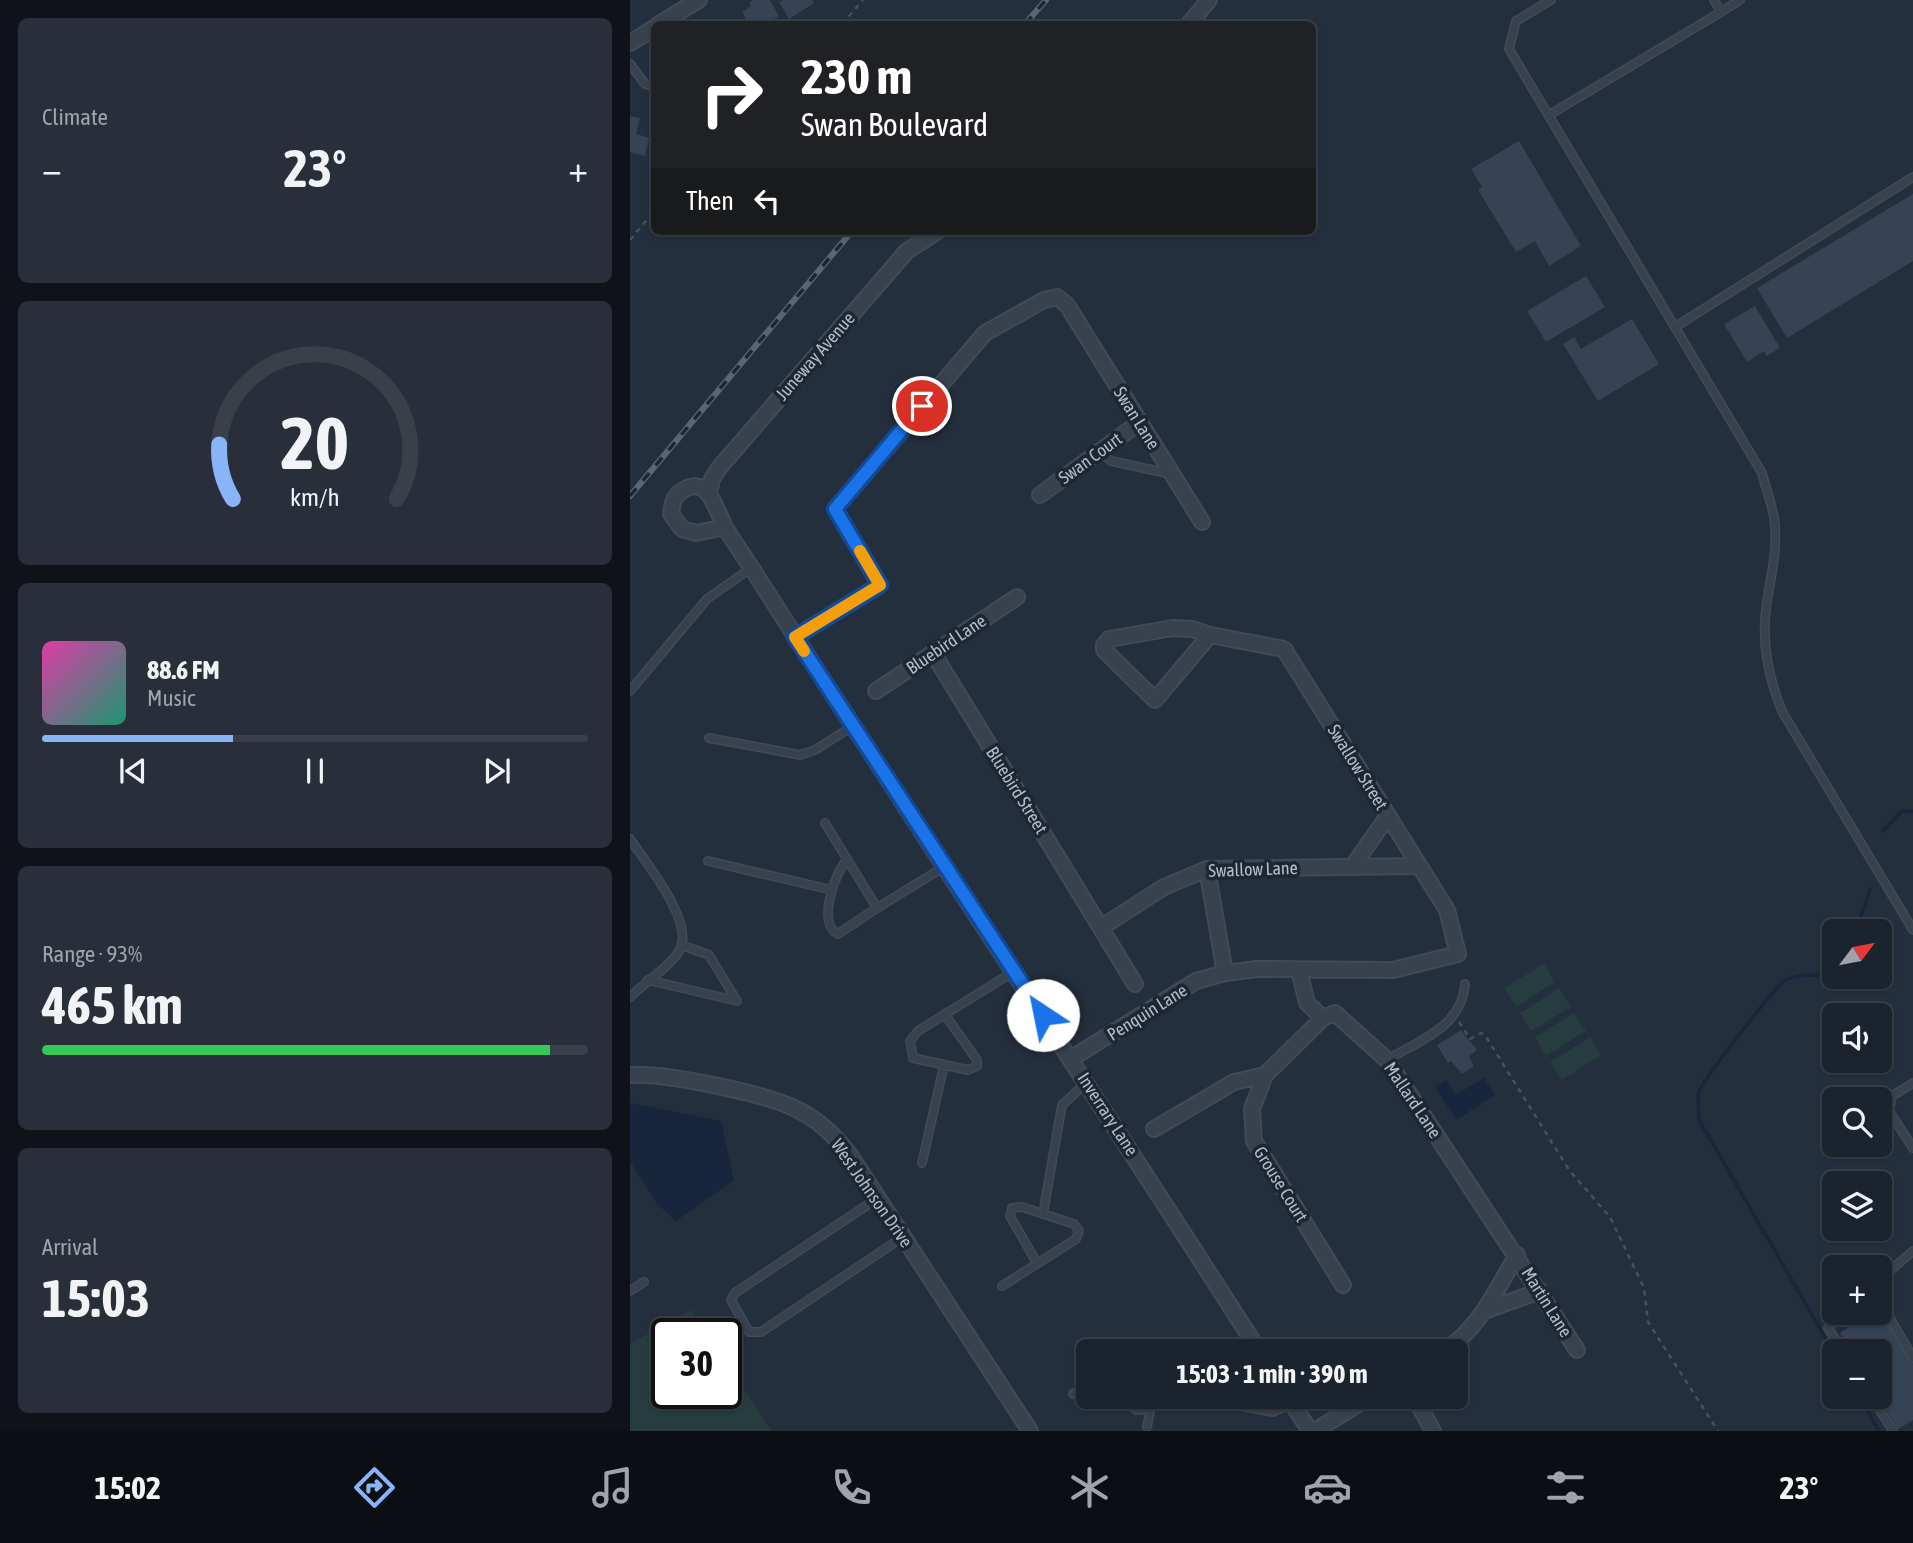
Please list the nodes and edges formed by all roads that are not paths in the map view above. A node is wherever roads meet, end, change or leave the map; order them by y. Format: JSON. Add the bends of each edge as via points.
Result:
{"nodes":[{"id":1,"x":699,"y":0,"type":"edge"},
{"id":2,"x":1209,"y":0,"type":"edge"},
{"id":3,"x":1551,"y":0,"type":"edge"},
{"id":4,"x":1714,"y":0,"type":"edge"},
{"id":5,"x":1740,"y":0,"type":"edge"},
{"id":6,"x":1721,"y":12,"type":"junction"},
{"id":7,"x":664,"y":21,"type":"edge"},
{"id":8,"x":1192,"y":21,"type":"edge"},
{"id":9,"x":651,"y":30,"type":"edge"},
{"id":10,"x":630,"y":43,"type":"edge"},
{"id":11,"x":630,"y":64,"type":"edge"},
{"id":12,"x":651,"y":85,"type":"edge"},
{"id":13,"x":1549,"y":115,"type":"junction"},
{"id":14,"x":1913,"y":177,"type":"edge"},
{"id":15,"x":931,"y":235,"type":"edge"},
{"id":16,"x":1675,"y":327,"type":"junction"},
{"id":17,"x":1140,"y":422,"type":"junction"},
{"id":18,"x":1100,"y":451,"type":"junction"},
{"id":19,"x":1173,"y":475,"type":"junction"},
{"id":20,"x":709,"y":493,"type":"junction"},
{"id":21,"x":1040,"y":495,"type":"dead end"},
{"id":22,"x":1202,"y":522,"type":"dead end"},
{"id":23,"x":725,"y":527,"type":"junction"},
{"id":24,"x":751,"y":568,"type":"junction"},
{"id":25,"x":1017,"y":597,"type":"dead end"},
{"id":26,"x":1210,"y":635,"type":"junction"},
{"id":27,"x":795,"y":637,"type":"junction"},
{"id":28,"x":933,"y":653,"type":"junction"},
{"id":29,"x":630,"y":691,"type":"edge"},
{"id":30,"x":876,"y":691,"type":"dead end"},
{"id":31,"x":853,"y":726,"type":"junction"},
{"id":32,"x":709,"y":738,"type":"dead end"},
{"id":33,"x":1388,"y":816,"type":"junction"},
{"id":34,"x":825,"y":823,"type":"dead end"},
{"id":35,"x":630,"y":839,"type":"edge"},
{"id":36,"x":708,"y":861,"type":"dead end"},
{"id":37,"x":846,"y":861,"type":"junction"},
{"id":38,"x":1419,"y":866,"type":"junction"},
{"id":39,"x":945,"y":867,"type":"junction"},
{"id":40,"x":1352,"y":867,"type":"junction"},
{"id":41,"x":1207,"y":869,"type":"junction"},
{"id":42,"x":831,"y":890,"type":"junction"},
{"id":43,"x":877,"y":908,"type":"junction"},
{"id":44,"x":1102,"y":928,"type":"junction"},
{"id":45,"x":1913,"y":930,"type":"edge"},
{"id":46,"x":681,"y":945,"type":"junction"},
{"id":47,"x":1458,"y":954,"type":"joint"},
{"id":48,"x":1299,"y":970,"type":"junction"},
{"id":49,"x":1013,"y":972,"type":"junction"},
{"id":50,"x":1225,"y":973,"type":"junction"},
{"id":51,"x":648,"y":980,"type":"junction"},
{"id":52,"x":1135,"y":984,"type":"dead end"},
{"id":53,"x":1465,"y":984,"type":"dead end"},
{"id":54,"x":630,"y":997,"type":"edge"},
{"id":55,"x":946,"y":1016,"type":"junction"},
{"id":56,"x":1323,"y":1018,"type":"junction"},
{"id":57,"x":1072,"y":1058,"type":"junction"},
{"id":58,"x":1387,"y":1060,"type":"junction"},
{"id":59,"x":944,"y":1065,"type":"junction"},
{"id":60,"x":630,"y":1075,"type":"edge"},
{"id":61,"x":1265,"y":1075,"type":"junction"},
{"id":62,"x":1087,"y":1082,"type":"junction"},
{"id":63,"x":1913,"y":1083,"type":"edge"},
{"id":64,"x":1154,"y":1129,"type":"dead end"},
{"id":65,"x":1913,"y":1148,"type":"edge"},
{"id":66,"x":922,"y":1163,"type":"dead end"},
{"id":67,"x":878,"y":1198,"type":"junction"},
{"id":68,"x":1043,"y":1214,"type":"junction"},
{"id":69,"x":903,"y":1237,"type":"junction"},
{"id":70,"x":1913,"y":1251,"type":"edge"},
{"id":71,"x":1517,"y":1255,"type":"junction"},
{"id":72,"x":1037,"y":1263,"type":"junction"},
{"id":73,"x":1892,"y":1269,"type":"edge"},
{"id":74,"x":644,"y":1282,"type":"dead end"},
{"id":75,"x":1343,"y":1285,"type":"dead end"},
{"id":76,"x":1002,"y":1286,"type":"dead end"},
{"id":77,"x":630,"y":1291,"type":"edge"},
{"id":78,"x":1540,"y":1292,"type":"junction"},
{"id":79,"x":1484,"y":1311,"type":"junction"},
{"id":80,"x":1892,"y":1322,"type":"edge"},
{"id":81,"x":1251,"y":1339,"type":"edge"},
{"id":82,"x":1462,"y":1339,"type":"edge"},
{"id":83,"x":1577,"y":1350,"type":"dead end"},
{"id":84,"x":1913,"y":1358,"type":"edge"},
{"id":85,"x":1076,"y":1392,"type":"edge"},
{"id":86,"x":1073,"y":1394,"type":"dead end"},
{"id":87,"x":1135,"y":1409,"type":"edge"},
{"id":88,"x":1151,"y":1409,"type":"joint"},
{"id":89,"x":1258,"y":1409,"type":"edge"},
{"id":90,"x":1277,"y":1409,"type":"edge"},
{"id":91,"x":1296,"y":1409,"type":"edge"},
{"id":92,"x":1350,"y":1409,"type":"edge"},
{"id":93,"x":1422,"y":1409,"type":"edge"},
{"id":94,"x":1879,"y":1409,"type":"edge"},
{"id":95,"x":1147,"y":1427,"type":"dead end"},
{"id":96,"x":1028,"y":1430,"type":"edge"},
{"id":97,"x":1310,"y":1431,"type":"edge"},
{"id":98,"x":1315,"y":1431,"type":"edge"},
{"id":99,"x":1433,"y":1431,"type":"edge"},
{"id":100,"x":1893,"y":1431,"type":"edge"}],
"edges":[{"from":1,"to":7,"type":"street"},
{"from":2,"to":8,"type":"street"},
{"from":3,"to":13,"type":"lane","via":[[1516,21],[1508,50]]},
{"from":4,"to":6,"type":"lane"},
{"from":5,"to":6,"type":"lane"},
{"from":6,"to":13,"type":"lane"},
{"from":9,"to":10,"type":"street"},
{"from":11,"to":12,"type":"lane"},
{"from":13,"to":16,"type":"lane"},
{"from":14,"to":16,"type":"lane"},
{"from":15,"to":20,"type":"street","name":"Juneway Avenue","via":[[878,282],[719,468]]},
{"from":16,"to":45,"type":"lane","via":[[1762,473],[1775,524],[1775,564],[1767,604],[1771,686]]},
{"from":17,"to":18,"type":"street","name":"Swan Court"},
{"from":17,"to":19,"type":"street","name":"Swan Lane"},
{"from":17,"to":27,"type":"street","name":"Swan Lane","via":[[1073,314],[1057,297],[985,332],[835,509],[880,585]]},
{"from":18,"to":19,"type":"lane","via":[[1111,461]]},
{"from":18,"to":21,"type":"street","name":"Swan Court"},
{"from":19,"to":22,"type":"street","name":"Swan Lane"},
{"from":20,"to":23,"type":"street","name":"Inverrary Lane"},
{"from":20,"to":23,"type":"street","via":[[695,487],[681,491],[671,505],[674,522],[689,532]]},
{"from":23,"to":24,"type":"street","name":"Inverrary Lane"},
{"from":24,"to":27,"type":"street","name":"Inverrary Lane"},
{"from":24,"to":29,"type":"lane","via":[[707,599]]},
{"from":25,"to":28,"type":"street","name":"Bluebird Lane"},
{"from":26,"to":26,"type":"street","name":"Swallow Street","via":[[1173,628],[1109,639],[1104,645],[1155,699]]},
{"from":26,"to":33,"type":"street","name":"Swallow Street","via":[[1284,649]]},
{"from":27,"to":31,"type":"street","name":"Inverrary Lane"},
{"from":28,"to":30,"type":"street","name":"Bluebird Lane"},
{"from":28,"to":44,"type":"street","name":"Bluebird Street"},
{"from":31,"to":32,"type":"lane","via":[[800,755]]},
{"from":31,"to":39,"type":"street","name":"Inverrary Lane"},
{"from":33,"to":38,"type":"street","name":"Swallow Street"},
{"from":33,"to":40,"type":"street"},
{"from":34,"to":37,"type":"lane"},
{"from":35,"to":46,"type":"lane","via":[[680,916]]},
{"from":36,"to":42,"type":"lane"},
{"from":37,"to":42,"type":"lane"},
{"from":37,"to":43,"type":"lane"},
{"from":38,"to":40,"type":"street","name":"Swallow Lane"},
{"from":38,"to":47,"type":"street","name":"Swallow Street","via":[[1447,911]]},
{"from":39,"to":43,"type":"lane"},
{"from":39,"to":49,"type":"street","name":"Inverrary Lane"},
{"from":40,"to":41,"type":"street","name":"Swallow Lane"},
{"from":41,"to":44,"type":"street","name":"Swallow Lane","via":[[1164,887]]},
{"from":41,"to":50,"type":"street"},
{"from":42,"to":43,"type":"lane","via":[[828,923],[838,934]]},
{"from":44,"to":52,"type":"street","name":"Bluebird Street"},
{"from":46,"to":51,"type":"lane"},
{"from":46,"to":51,"type":"lane","via":[[709,955],[737,1001]]},
{"from":47,"to":48,"type":"street","name":"Penquin Lane","via":[[1393,970]]},
{"from":48,"to":50,"type":"street","name":"Penquin Lane"},
{"from":48,"to":56,"type":"street","via":[[1307,1003]]},
{"from":49,"to":55,"type":"lane"},
{"from":49,"to":57,"type":"street","name":"Inverrary Lane"},
{"from":50,"to":57,"type":"street","name":"Penquin Lane","via":[[1196,981]]},
{"from":51,"to":54,"type":"lane"},
{"from":53,"to":58,"type":"lane","via":[[1464,1002],[1456,1016]]},
{"from":55,"to":59,"type":"lane","via":[[918,1031],[910,1041],[913,1058]]},
{"from":55,"to":59,"type":"lane","via":[[977,1066],[968,1070]]},
{"from":56,"to":58,"type":"street","name":"Mallard Lane","via":[[1335,1013]]},
{"from":56,"to":61,"type":"street"},
{"from":57,"to":62,"type":"street","name":"Inverrary Lane"},
{"from":58,"to":71,"type":"street","name":"Mallard Lane"},
{"from":59,"to":66,"type":"lane"},
{"from":60,"to":67,"type":"street","name":"West Johnson Drive","via":[[659,1075],[797,1109],[839,1142]]},
{"from":61,"to":64,"type":"street","via":[[1234,1082]]},
{"from":61,"to":75,"type":"street","name":"Grouse Court","via":[[1252,1109],[1254,1141]]},
{"from":62,"to":68,"type":"lane","via":[[1062,1105]]},
{"from":62,"to":81,"type":"street","name":"Inverrary Lane"},
{"from":63,"to":65,"type":"lane","via":[[1892,1096],[1889,1111]]},
{"from":67,"to":69,"type":"street","name":"West Johnson Drive"},
{"from":67,"to":69,"type":"lane","via":[[734,1293],[732,1307],[749,1332],[761,1332]]},
{"from":68,"to":72,"type":"lane","via":[[1022,1207],[1012,1208],[1010,1216]]},
{"from":68,"to":72,"type":"lane","via":[[1074,1224],[1079,1231],[1076,1239]]},
{"from":69,"to":96,"type":"street","name":"West Johnson Drive"},
{"from":70,"to":73,"type":"lane"},
{"from":71,"to":78,"type":"street","name":"Martin Lane"},
{"from":71,"to":79,"type":"street"},
{"from":72,"to":76,"type":"lane"},
{"from":74,"to":77,"type":"lane"},
{"from":78,"to":79,"type":"street"},
{"from":78,"to":83,"type":"street","name":"Martin Lane"},
{"from":79,"to":82,"type":"street"},
{"from":80,"to":84,"type":"lane"},
{"from":85,"to":86,"type":"lane"},
{"from":87,"to":88,"type":"lane"},
{"from":88,"to":95,"type":"lane"},
{"from":89,"to":90,"type":"lane"},
{"from":91,"to":97,"type":"street"},
{"from":92,"to":98,"type":"street"},
{"from":93,"to":99,"type":"street"},
{"from":94,"to":100,"type":"lane"}]}
